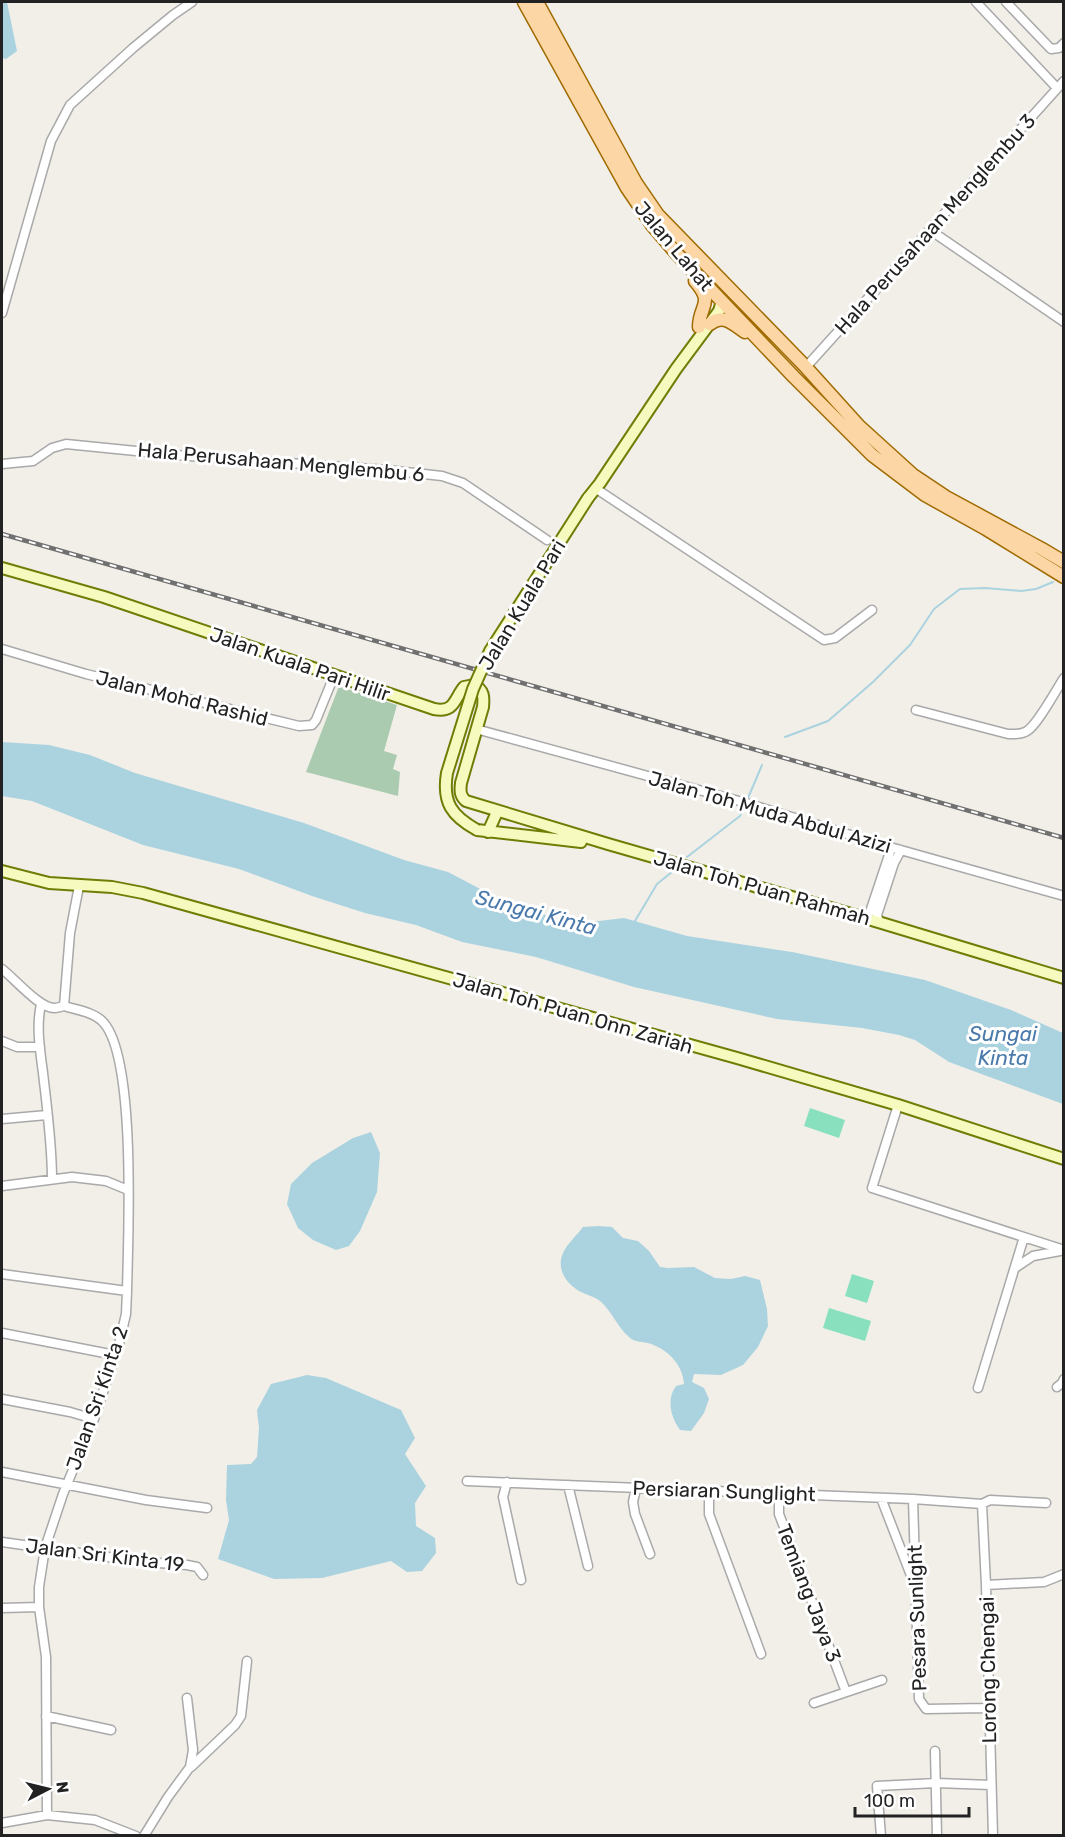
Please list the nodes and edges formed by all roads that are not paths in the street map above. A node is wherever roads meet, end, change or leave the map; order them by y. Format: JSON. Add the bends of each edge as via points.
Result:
{"nodes":[{"id":1,"x":192,"y":2,"type":"edge"},
{"id":2,"x":524,"y":2,"type":"edge"},
{"id":3,"x":537,"y":2,"type":"edge"},
{"id":4,"x":976,"y":2,"type":"edge"},
{"id":5,"x":1006,"y":2,"type":"edge"},
{"id":6,"x":1064,"y":42,"type":"edge"},
{"id":7,"x":1060,"y":84,"type":"edge"},
{"id":8,"x":655,"y":220,"type":"junction"},
{"id":9,"x":930,"y":230,"type":"junction"},
{"id":10,"x":722,"y":301,"type":"junction"},
{"id":11,"x":2,"y":313,"type":"edge"},
{"id":12,"x":1064,"y":322,"type":"edge"},
{"id":13,"x":705,"y":325,"type":"junction"},
{"id":14,"x":759,"y":339,"type":"junction"},
{"id":15,"x":806,"y":367,"type":"junction"},
{"id":16,"x":2,"y":464,"type":"edge"},
{"id":17,"x":595,"y":488,"type":"junction"},
{"id":18,"x":547,"y":540,"type":"dead end"},
{"id":19,"x":1064,"y":562,"type":"edge"},
{"id":20,"x":2,"y":568,"type":"edge"},
{"id":21,"x":1064,"y":577,"type":"edge"},
{"id":22,"x":872,"y":609,"type":"dead end"},
{"id":23,"x":2,"y":649,"type":"edge"},
{"id":24,"x":334,"y":676,"type":"junction"},
{"id":25,"x":1064,"y":678,"type":"edge"},
{"id":26,"x":916,"y":710,"type":"dead end"},
{"id":27,"x":476,"y":729,"type":"junction"},
{"id":28,"x":462,"y":797,"type":"joint"},
{"id":29,"x":497,"y":812,"type":"junction"},
{"id":30,"x":483,"y":831,"type":"junction"},
{"id":31,"x":608,"y":844,"type":"junction"},
{"id":32,"x":890,"y":847,"type":"junction"},
{"id":33,"x":901,"y":850,"type":"junction"},
{"id":34,"x":891,"y":861,"type":"junction"},
{"id":35,"x":2,"y":871,"type":"edge"},
{"id":36,"x":79,"y":885,"type":"junction"},
{"id":37,"x":1064,"y":896,"type":"edge"},
{"id":38,"x":865,"y":918,"type":"junction"},
{"id":39,"x":879,"y":922,"type":"junction"},
{"id":40,"x":2,"y":969,"type":"edge"},
{"id":41,"x":1064,"y":978,"type":"edge"},
{"id":42,"x":41,"y":1004,"type":"junction"},
{"id":43,"x":64,"y":1006,"type":"junction"},
{"id":44,"x":2,"y":1041,"type":"edge"},
{"id":45,"x":40,"y":1047,"type":"junction"},
{"id":46,"x":898,"y":1105,"type":"junction"},
{"id":47,"x":47,"y":1115,"type":"junction"},
{"id":48,"x":2,"y":1119,"type":"edge"},
{"id":49,"x":1064,"y":1159,"type":"edge"},
{"id":50,"x":52,"y":1179,"type":"junction"},
{"id":51,"x":2,"y":1186,"type":"edge"},
{"id":52,"x":128,"y":1190,"type":"junction"},
{"id":53,"x":1024,"y":1237,"type":"junction"},
{"id":54,"x":1064,"y":1250,"type":"edge"},
{"id":55,"x":1015,"y":1268,"type":"junction"},
{"id":56,"x":2,"y":1274,"type":"edge"},
{"id":57,"x":128,"y":1291,"type":"junction"},
{"id":58,"x":2,"y":1333,"type":"edge"},
{"id":59,"x":115,"y":1355,"type":"junction"},
{"id":60,"x":1064,"y":1379,"type":"edge"},
{"id":61,"x":1057,"y":1387,"type":"dead end"},
{"id":62,"x":978,"y":1388,"type":"dead end"},
{"id":63,"x":2,"y":1399,"type":"edge"},
{"id":64,"x":94,"y":1419,"type":"junction"},
{"id":65,"x":2,"y":1472,"type":"edge"},
{"id":66,"x":466,"y":1481,"type":"dead end"},
{"id":67,"x":507,"y":1482,"type":"junction"},
{"id":68,"x":67,"y":1484,"type":"junction"},
{"id":69,"x":568,"y":1485,"type":"junction"},
{"id":70,"x":636,"y":1488,"type":"junction"},
{"id":71,"x":709,"y":1492,"type":"junction"},
{"id":72,"x":779,"y":1494,"type":"junction"},
{"id":73,"x":880,"y":1498,"type":"junction"},
{"id":74,"x":913,"y":1499,"type":"junction"},
{"id":75,"x":1046,"y":1503,"type":"dead end"},
{"id":76,"x":982,"y":1504,"type":"junction"},
{"id":77,"x":207,"y":1508,"type":"dead end"},
{"id":78,"x":2,"y":1542,"type":"edge"},
{"id":79,"x":45,"y":1548,"type":"junction"},
{"id":80,"x":650,"y":1554,"type":"dead end"},
{"id":81,"x":588,"y":1566,"type":"dead end"},
{"id":82,"x":1064,"y":1574,"type":"edge"},
{"id":83,"x":204,"y":1575,"type":"dead end"},
{"id":84,"x":521,"y":1580,"type":"dead end"},
{"id":85,"x":914,"y":1583,"type":"junction"},
{"id":86,"x":986,"y":1585,"type":"junction"},
{"id":87,"x":39,"y":1607,"type":"junction"},
{"id":88,"x":2,"y":1608,"type":"edge"},
{"id":89,"x":761,"y":1654,"type":"dead end"},
{"id":90,"x":247,"y":1661,"type":"dead end"},
{"id":91,"x":882,"y":1680,"type":"dead end"},
{"id":92,"x":846,"y":1692,"type":"junction"},
{"id":93,"x":187,"y":1698,"type":"dead end"},
{"id":94,"x":814,"y":1703,"type":"dead end"},
{"id":95,"x":988,"y":1708,"type":"junction"},
{"id":96,"x":46,"y":1716,"type":"junction"},
{"id":97,"x":111,"y":1730,"type":"dead end"},
{"id":98,"x":935,"y":1751,"type":"dead end"},
{"id":99,"x":190,"y":1767,"type":"junction"},
{"id":100,"x":936,"y":1783,"type":"junction"},
{"id":101,"x":991,"y":1785,"type":"junction"},
{"id":102,"x":47,"y":1815,"type":"junction"},
{"id":103,"x":2,"y":1823,"type":"edge"},
{"id":104,"x":136,"y":1836,"type":"edge"},
{"id":105,"x":144,"y":1836,"type":"edge"},
{"id":106,"x":881,"y":1836,"type":"edge"},
{"id":107,"x":938,"y":1836,"type":"edge"},
{"id":108,"x":993,"y":1836,"type":"edge"}],
"edges":[{"from":1,"to":11,"type":"street","via":[[70,105],[51,141]]},
{"from":2,"to":8,"type":"main road","name":"Jalan Lahat","via":[[627,189]]},
{"from":3,"to":8,"type":"main road"},
{"from":4,"to":7,"type":"street"},
{"from":5,"to":6,"type":"street","via":[[1051,49]]},
{"from":7,"to":9,"type":"street","name":"Hala Perusahaan Menglembu 3"},
{"from":8,"to":10,"type":"main road","name":"Jalan Lahat","via":[[719,286]]},
{"from":8,"to":13,"type":"main road","via":[[672,255],[704,295],[706,302],[699,322]]},
{"from":8,"to":15,"type":"main road"},
{"from":9,"to":12,"type":"street"},
{"from":9,"to":15,"type":"street","name":"Hala Perusahaan Menglembu 3"},
{"from":10,"to":13,"type":"street","name":"Jalan Kuala Pari","via":[[719,311]]},
{"from":10,"to":14,"type":"main road","name":"Jalan Lahat"},
{"from":10,"to":15,"type":"main road","via":[[736,305],[791,359]]},
{"from":13,"to":14,"type":"main road","via":[[725,319]]},
{"from":13,"to":17,"type":"street","name":"Jalan Kuala Pari"},
{"from":14,"to":21,"type":"main road","name":"Jalan Lahat","via":[[872,455],[925,495]]},
{"from":15,"to":19,"type":"main road","via":[[859,426],[913,475]]},
{"from":16,"to":18,"type":"street","name":"Hala Perusahaan Menglembu 6","via":[[33,461],[66,444],[442,476],[463,483]]},
{"from":17,"to":22,"type":"street","via":[[821,638],[835,638]]},
{"from":17,"to":30,"type":"street","name":"Jalan Kuala Pari","bridge":true,"via":[[490,651],[473,689],[445,784],[451,810]]},
{"from":20,"to":24,"type":"street","name":"Jalan Kuala Pari Hilir","via":[[104,597]]},
{"from":23,"to":24,"type":"street","name":"Jalan Mohd Rashid","via":[[86,674],[299,726],[312,725],[316,720]]},
{"from":24,"to":27,"type":"street","name":"Jalan Kuala Pari Hilir","via":[[441,710],[453,705],[464,687],[474,685],[484,698]]},
{"from":25,"to":26,"type":"street","via":[[1034,726],[1018,735]]},
{"from":27,"to":28,"type":"street","name":"Jalan Kuala Pari Hilir","via":[[461,783]]},
{"from":27,"to":32,"type":"street","name":"Jalan Toh Muda Abdul Azizi"},
{"from":28,"to":29,"type":"street","name":"Jalan Toh Puan Rahmah"},
{"from":29,"to":30,"type":"street"},
{"from":29,"to":31,"type":"street","name":"Jalan Toh Puan Rahmah"},
{"from":30,"to":31,"type":"street"},
{"from":31,"to":38,"type":"street","name":"Jalan Toh Puan Rahmah"},
{"from":32,"to":33,"type":"street","name":"Jalan Toh Muda Abdul Azizi"},
{"from":32,"to":34,"type":"street"},
{"from":33,"to":34,"type":"street"},
{"from":33,"to":37,"type":"street","name":"Jalan Toh Muda Abdul Azizi"},
{"from":34,"to":38,"type":"street"},
{"from":34,"to":39,"type":"street","via":[[877,915]]},
{"from":35,"to":36,"type":"street","name":"Jalan Toh Puan Onn Zariah","via":[[49,883]]},
{"from":36,"to":43,"type":"street","via":[[70,933]]},
{"from":36,"to":46,"type":"street","name":"Jalan Toh Puan Onn Zariah","via":[[143,893]]},
{"from":38,"to":39,"type":"street","name":"Jalan Toh Puan Rahmah"},
{"from":39,"to":41,"type":"street","name":"Jalan Toh Puan Rahmah"},
{"from":40,"to":42,"type":"street"},
{"from":42,"to":43,"type":"street","name":"Jalan Sri Kinta 2"},
{"from":42,"to":45,"type":"street"},
{"from":43,"to":52,"type":"street","name":"Jalan Sri Kinta 2","via":[[93,1015],[104,1022],[111,1035],[123,1082]]},
{"from":44,"to":45,"type":"street","via":[[17,1047]]},
{"from":45,"to":47,"type":"street"},
{"from":46,"to":49,"type":"street","name":"Jalan Toh Puan Onn Zariah"},
{"from":46,"to":53,"type":"street","via":[[872,1188]]},
{"from":47,"to":48,"type":"street"},
{"from":47,"to":50,"type":"street"},
{"from":50,"to":51,"type":"street"},
{"from":50,"to":52,"type":"street","via":[[106,1181]]},
{"from":52,"to":57,"type":"street","name":"Jalan Sri Kinta 2"},
{"from":53,"to":54,"type":"street"},
{"from":53,"to":55,"type":"street"},
{"from":54,"to":55,"type":"street","via":[[1033,1256]]},
{"from":55,"to":62,"type":"street"},
{"from":56,"to":57,"type":"street"},
{"from":57,"to":59,"type":"street","name":"Jalan Sri Kinta 2","via":[[123,1332]]},
{"from":58,"to":59,"type":"street"},
{"from":59,"to":64,"type":"street","name":"Jalan Sri Kinta 2"},
{"from":60,"to":61,"type":"street"},
{"from":63,"to":64,"type":"street"},
{"from":64,"to":68,"type":"street","name":"Jalan Sri Kinta 2"},
{"from":65,"to":68,"type":"street"},
{"from":66,"to":67,"type":"street","name":"Persiaran Sunglight"},
{"from":67,"to":69,"type":"street","name":"Persiaran Sunglight"},
{"from":67,"to":84,"type":"street","via":[[502,1497]]},
{"from":68,"to":77,"type":"street"},
{"from":68,"to":79,"type":"street","name":"Jalan Sri Kinta 2"},
{"from":69,"to":70,"type":"street","name":"Persiaran Sunglight"},
{"from":69,"to":81,"type":"street"},
{"from":70,"to":71,"type":"street","name":"Persiaran Sunglight"},
{"from":70,"to":80,"type":"street","via":[[634,1508]]},
{"from":71,"to":72,"type":"street","name":"Persiaran Sunglight"},
{"from":71,"to":89,"type":"street","via":[[709,1514]]},
{"from":72,"to":73,"type":"street","name":"Persiaran Sunglight"},
{"from":72,"to":92,"type":"street","name":"Temiang Jaya 3","via":[[779,1514]]},
{"from":73,"to":74,"type":"street","name":"Persiaran Sunglight"},
{"from":73,"to":85,"type":"street"},
{"from":74,"to":76,"type":"street","name":"Persiaran Sunglight"},
{"from":74,"to":85,"type":"street","name":"Pesara Sunlight"},
{"from":75,"to":76,"type":"street","name":"Persiaran Sunglight","via":[[990,1500]]},
{"from":76,"to":86,"type":"street","name":"Lorong Chengai"},
{"from":78,"to":79,"type":"street","name":"Jalan Sri Kinta 19"},
{"from":79,"to":83,"type":"street","name":"Jalan Sri Kinta 19","via":[[187,1564]]},
{"from":79,"to":87,"type":"street","name":"Jalan Sri Kinta 2"},
{"from":82,"to":86,"type":"street","via":[[1044,1582]]},
{"from":85,"to":95,"type":"street","name":"Pesara Sunlight","via":[[919,1699],[926,1709]]},
{"from":86,"to":95,"type":"street","name":"Lorong Chengai"},
{"from":87,"to":88,"type":"street"},
{"from":87,"to":96,"type":"street","name":"Jalan Sri Kinta 2","via":[[46,1657]]},
{"from":90,"to":99,"type":"street","via":[[241,1716]]},
{"from":91,"to":92,"type":"street"},
{"from":92,"to":94,"type":"street"},
{"from":93,"to":99,"type":"street","via":[[193,1750]]},
{"from":95,"to":101,"type":"street","name":"Lorong Chengai"},
{"from":96,"to":97,"type":"street"},
{"from":96,"to":102,"type":"street","name":"Jalan Sri Kinta 2"},
{"from":98,"to":100,"type":"street"},
{"from":99,"to":105,"type":"street"},
{"from":100,"to":101,"type":"street"},
{"from":100,"to":106,"type":"street","via":[[877,1786]]},
{"from":100,"to":107,"type":"street"},
{"from":101,"to":108,"type":"street","name":"Lorong Chengai"},
{"from":102,"to":103,"type":"street"},
{"from":102,"to":104,"type":"street","via":[[95,1820]]}]}
